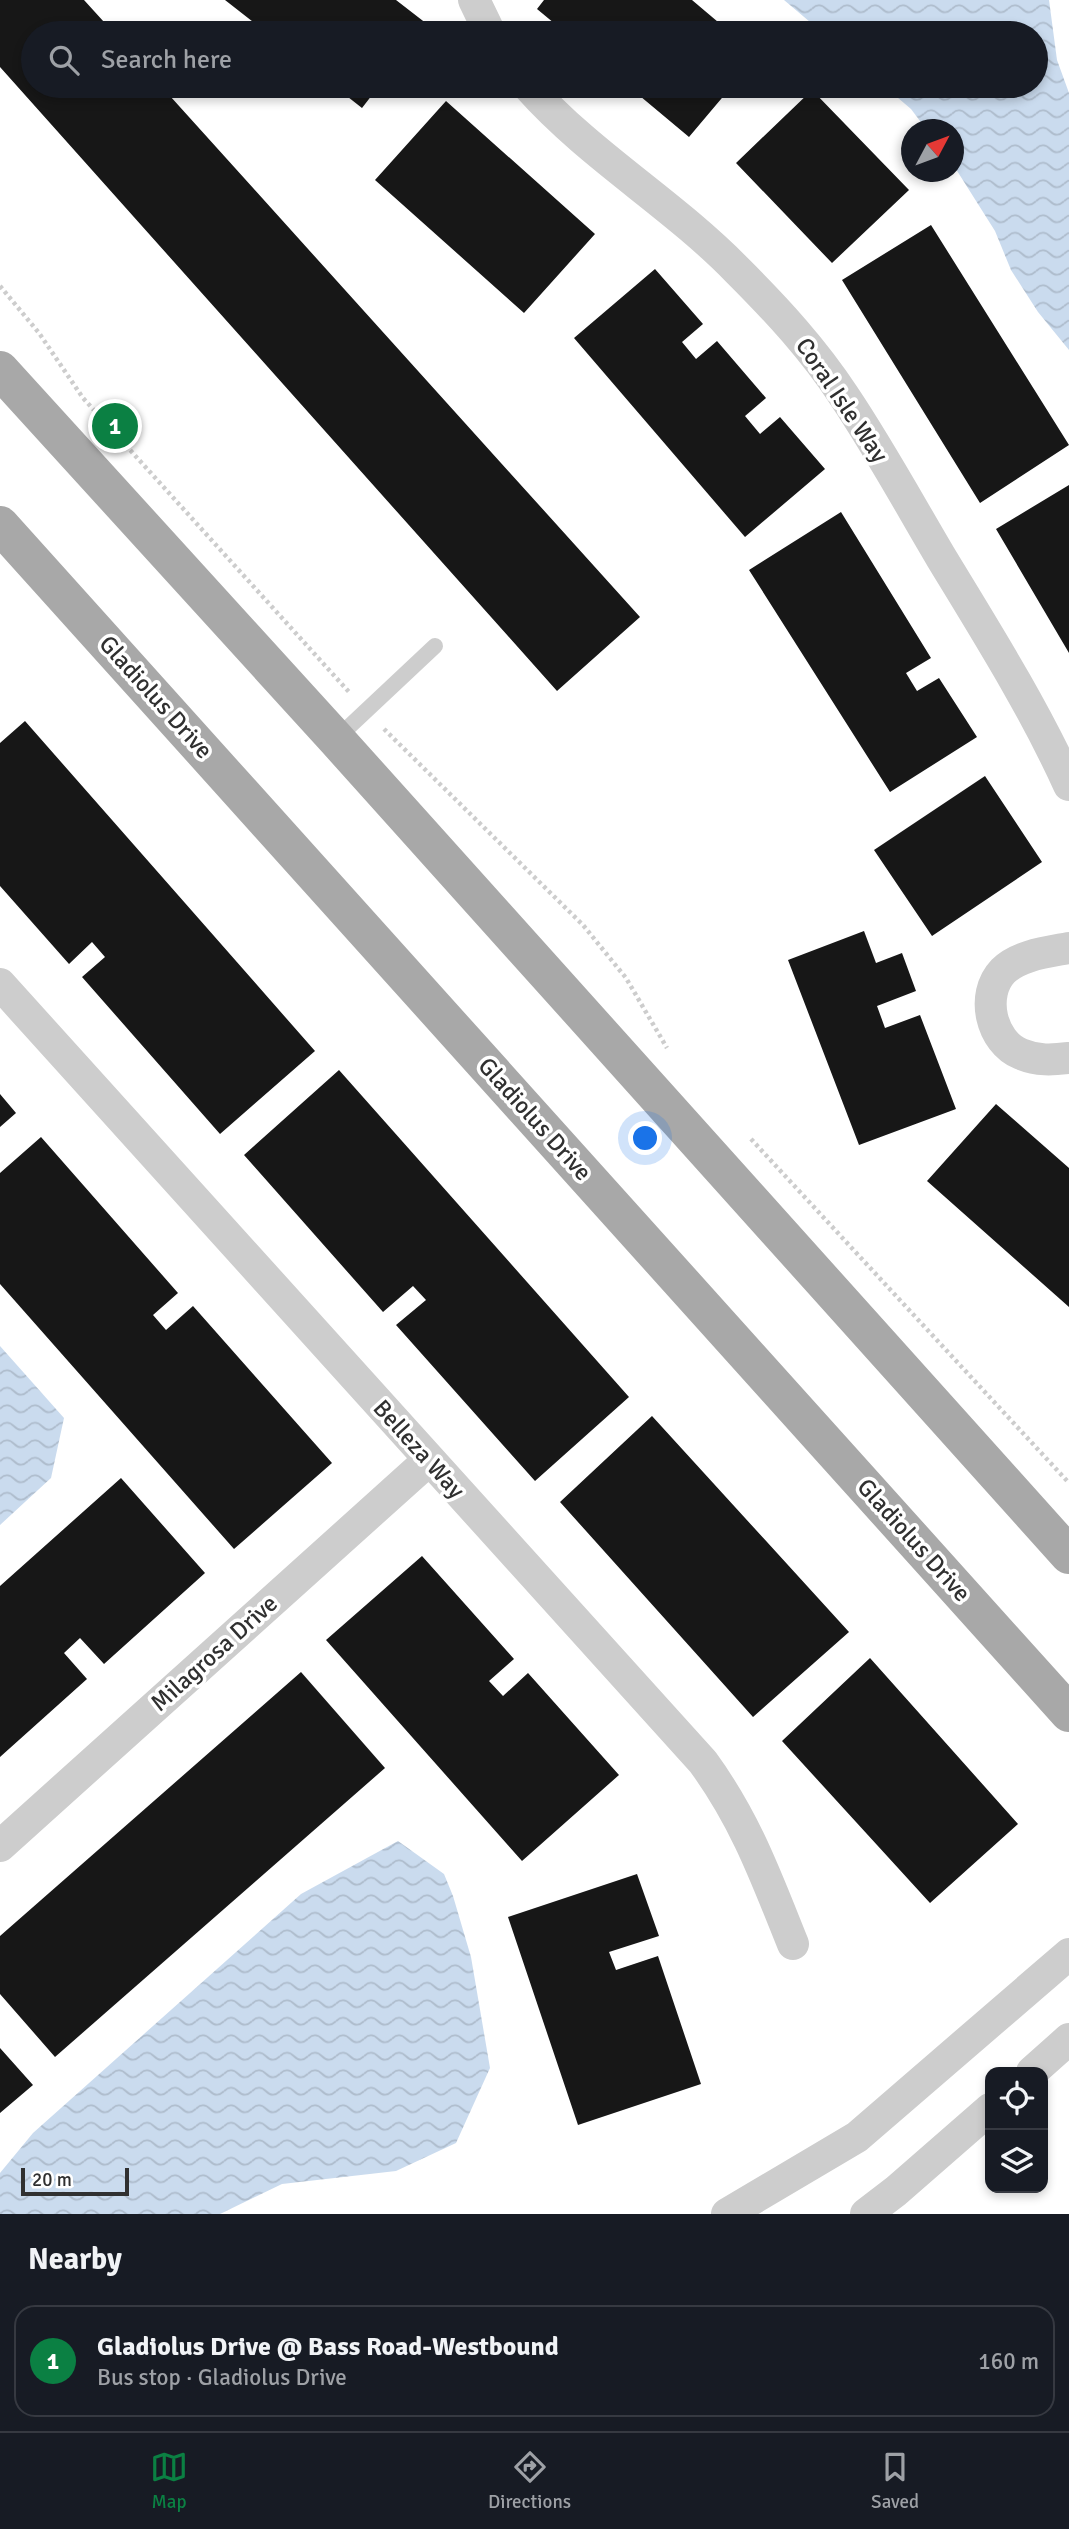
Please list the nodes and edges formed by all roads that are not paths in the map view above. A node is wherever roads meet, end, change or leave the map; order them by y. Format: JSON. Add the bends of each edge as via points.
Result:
{"nodes":[{"id":1,"x":474,"y":0,"type":"edge"},
{"id":2,"x":484,"y":21,"type":"edge"},
{"id":3,"x":540,"y":98,"type":"edge"},
{"id":4,"x":0,"y":370,"type":"edge"},
{"id":5,"x":0,"y":525,"type":"edge"},
{"id":6,"x":435,"y":646,"type":"dead end"},
{"id":7,"x":336,"y":739,"type":"junction"},
{"id":8,"x":1069,"y":785,"type":"edge"},
{"id":9,"x":1069,"y":948,"type":"edge"},
{"id":10,"x":0,"y":984,"type":"edge"},
{"id":11,"x":1069,"y":1058,"type":"edge"},
{"id":12,"x":429,"y":1460,"type":"junction"},
{"id":13,"x":1069,"y":1555,"type":"edge"},
{"id":14,"x":1069,"y":1713,"type":"edge"},
{"id":15,"x":0,"y":1846,"type":"edge"},
{"id":16,"x":793,"y":1944,"type":"dead end"},
{"id":17,"x":1069,"y":1954,"type":"edge"},
{"id":18,"x":1069,"y":2039,"type":"edge"},
{"id":19,"x":1038,"y":2067,"type":"edge"},
{"id":20,"x":985,"y":2113,"type":"edge"},
{"id":21,"x":727,"y":2214,"type":"edge"},
{"id":22,"x":866,"y":2214,"type":"edge"}],
"edges":[{"from":1,"to":2,"type":"street"},
{"from":3,"to":8,"type":"street","name":"Coral Isle Way","via":[[736,268],[795,330],[844,395],[986,632]]},
{"from":4,"to":7,"type":"main road"},
{"from":5,"to":14,"type":"main road","name":"Gladiolus Drive"},
{"from":6,"to":7,"type":"lane"},
{"from":7,"to":13,"type":"main road"},
{"from":9,"to":11,"type":"street","via":[[1019,960],[1003,971],[990,1007],[994,1025],[1018,1053],[1044,1061]]},
{"from":10,"to":12,"type":"street","name":"Belleza Way"},
{"from":12,"to":15,"type":"street","name":"Milagrosa Drive"},
{"from":12,"to":16,"type":"street","name":"Belleza Way","via":[[704,1762],[751,1841]]},
{"from":17,"to":21,"type":"street","via":[[857,2137]]},
{"from":18,"to":19,"type":"street"},
{"from":20,"to":22,"type":"street"}]}
